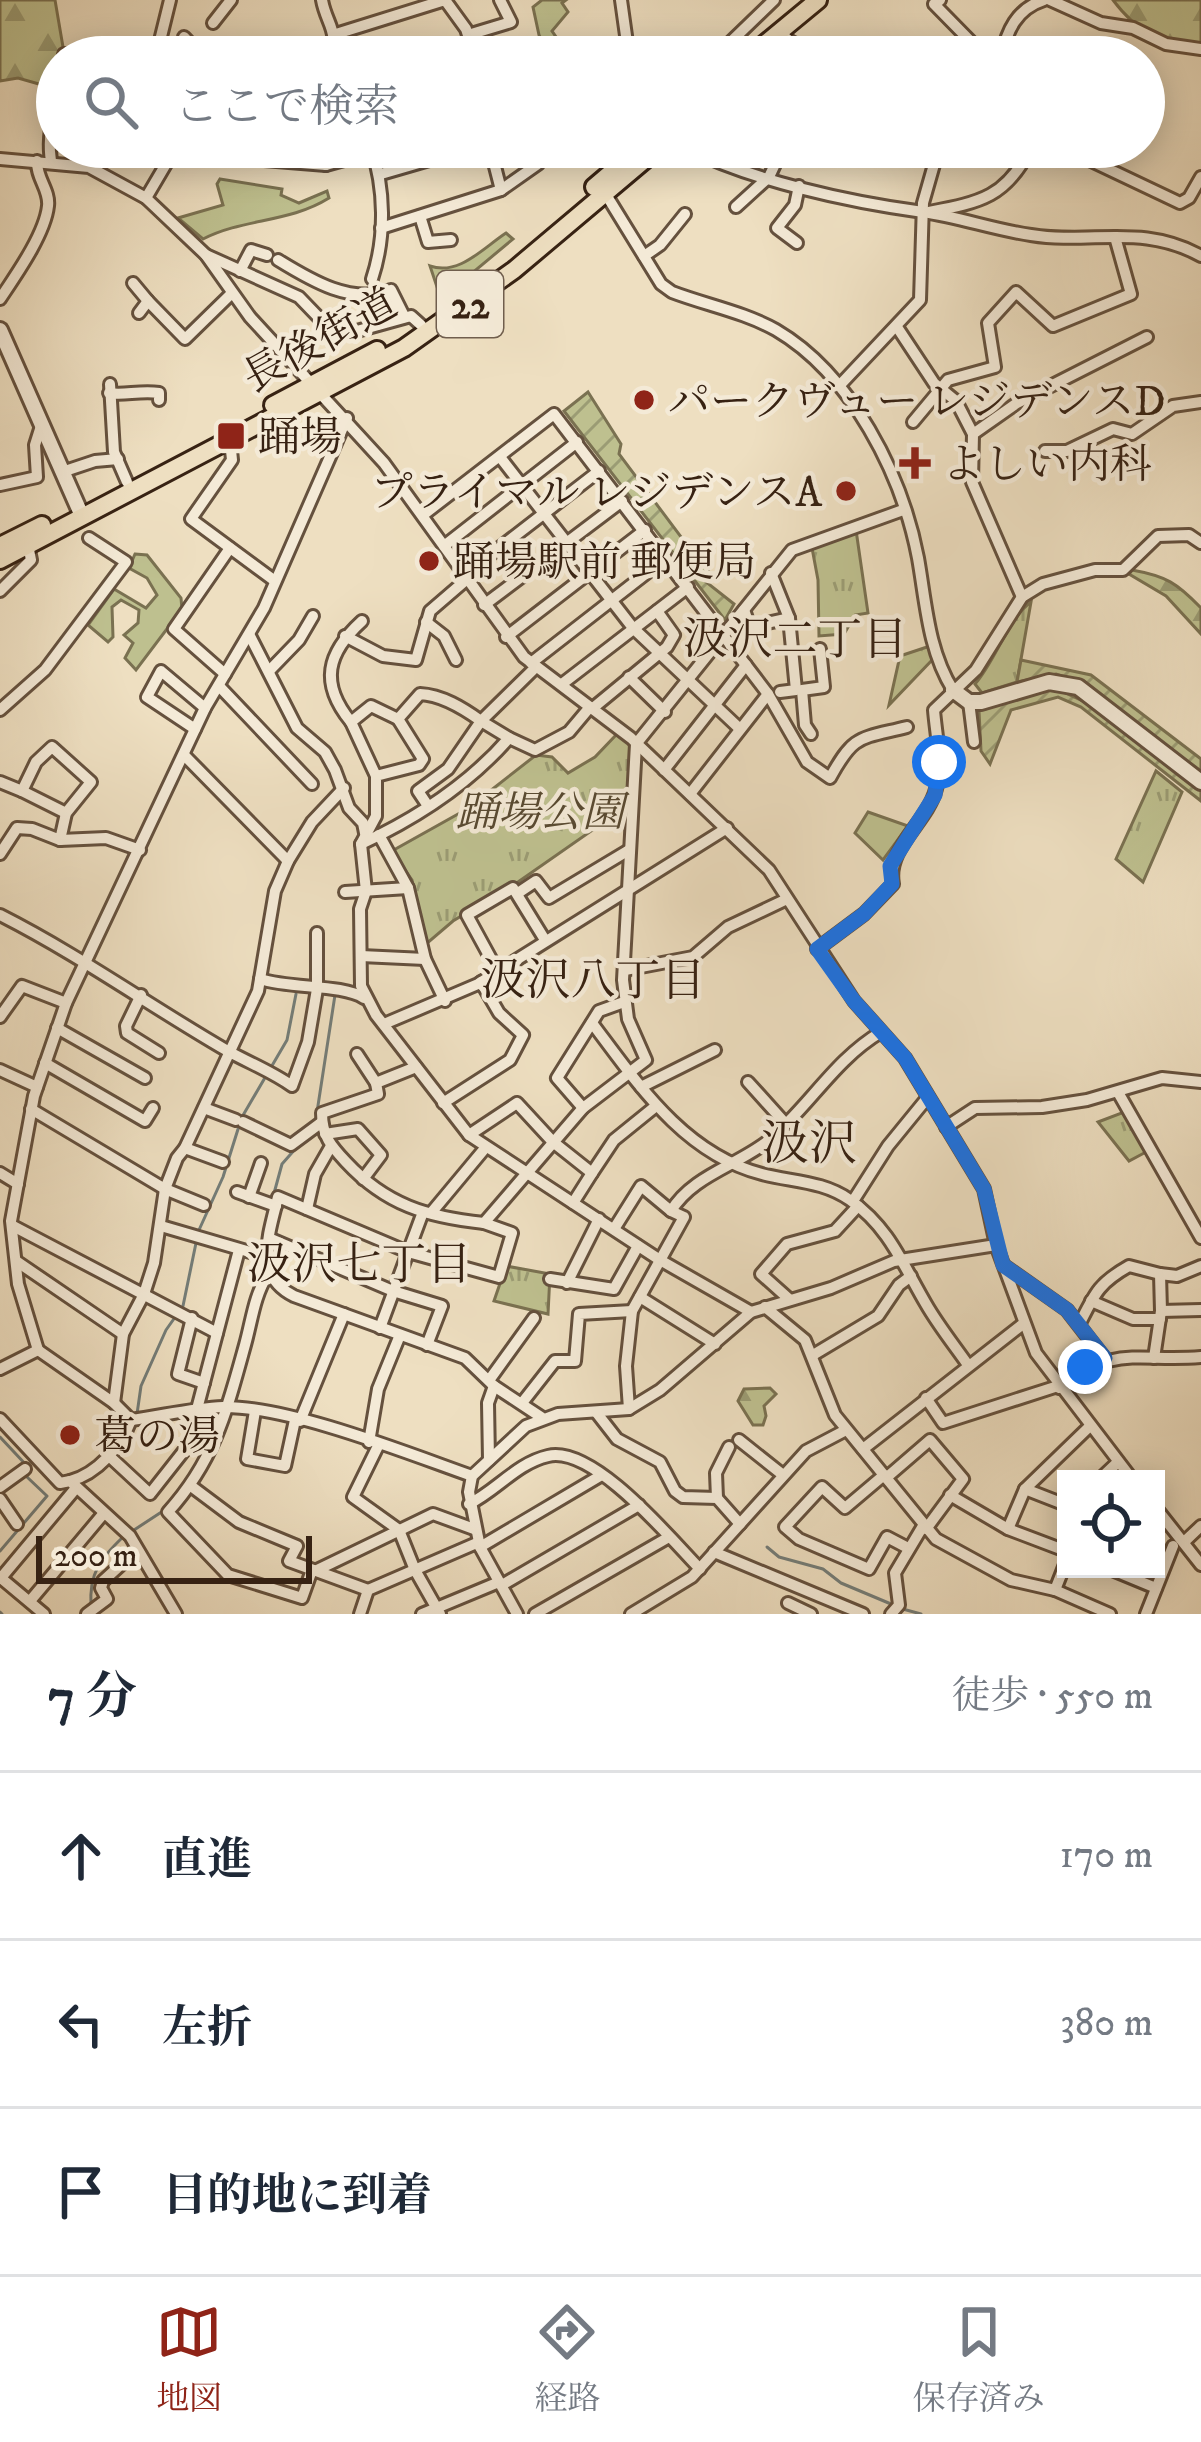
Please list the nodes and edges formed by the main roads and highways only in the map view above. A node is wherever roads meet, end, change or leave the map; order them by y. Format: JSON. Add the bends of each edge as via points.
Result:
{"nodes":[{"id":1,"x":818,"y":0,"type":"edge"},
{"id":2,"x":835,"y":0,"type":"edge"},
{"id":3,"x":784,"y":36,"type":"joint"},
{"id":4,"x":617,"y":168,"type":"edge"},
{"id":5,"x":629,"y":168,"type":"edge"},
{"id":6,"x":601,"y":187,"type":"junction"},
{"id":7,"x":316,"y":389,"type":"junction"},
{"id":8,"x":80,"y":511,"type":"junction"},
{"id":9,"x":0,"y":546,"type":"edge"},
{"id":10,"x":0,"y":560,"type":"edge"}],
"edges":[{"from":1,"to":3,"type":"main road"},
{"from":2,"to":3,"type":"main road"},
{"from":4,"to":6,"type":"main road","name":"長後街道","number":"22"},
{"from":5,"to":6,"type":"main road","name":"長後街道","number":"22"},
{"from":6,"to":7,"type":"main road","name":"長後街道","number":"22","via":[[494,272]]},
{"from":6,"to":7,"type":"main road","name":"長後街道","number":"22","via":[[464,309]]},
{"from":7,"to":8,"type":"main road","name":"長後街道","number":"22"},
{"from":7,"to":8,"type":"main road","name":"長後街道","number":"22"},
{"from":8,"to":9,"type":"main road","name":"長後街道","number":"22"},
{"from":8,"to":10,"type":"main road","number":"22"}]}
